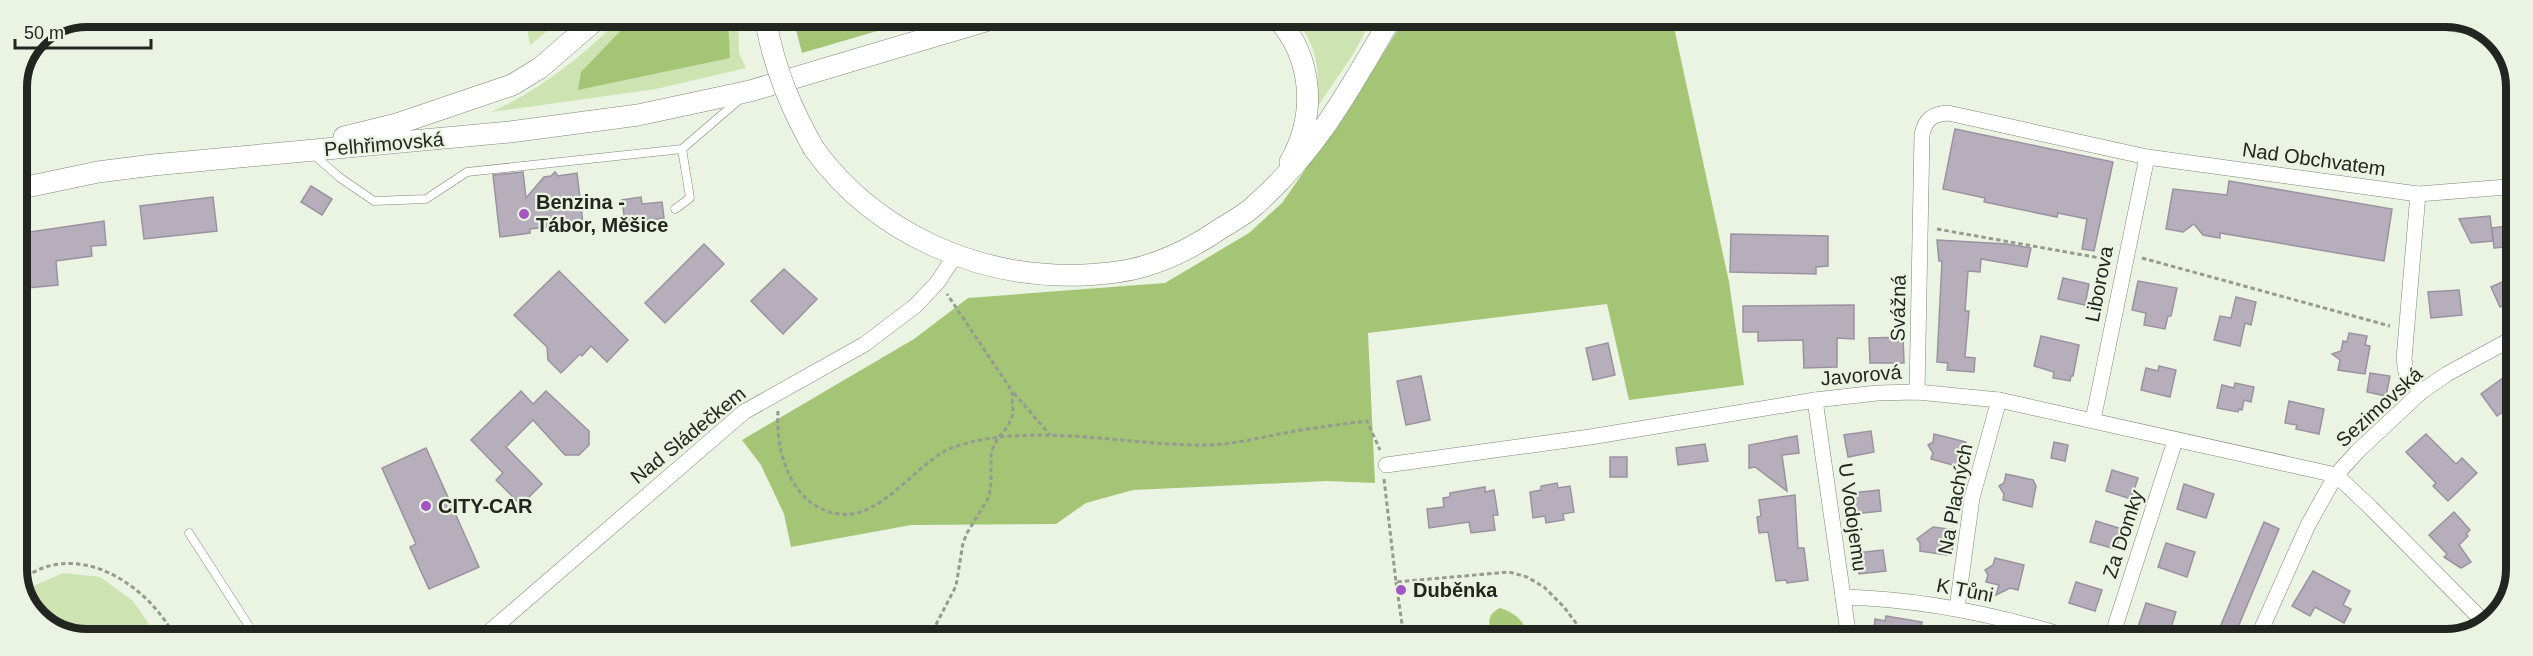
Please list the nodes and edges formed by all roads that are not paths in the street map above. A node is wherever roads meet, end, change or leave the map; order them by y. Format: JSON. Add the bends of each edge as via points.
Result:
{"nodes":[{"id":1,"x":588,"y":27,"type":"edge"},
{"id":2,"x":767,"y":27,"type":"edge"},
{"id":3,"x":947,"y":27,"type":"edge"},
{"id":4,"x":967,"y":27,"type":"edge"},
{"id":5,"x":1284,"y":27,"type":"edge"},
{"id":6,"x":1386,"y":27,"type":"edge"},
{"id":7,"x":907,"y":46,"type":"junction"},
{"id":8,"x":750,"y":91,"type":"junction"},
{"id":9,"x":682,"y":149,"type":"junction"},
{"id":10,"x":2117,"y":150,"type":"joint"},
{"id":11,"x":309,"y":151,"type":"junction"},
{"id":12,"x":272,"y":154,"type":"junction"},
{"id":13,"x":2147,"y":157,"type":"junction"},
{"id":14,"x":1278,"y":183,"type":"junction"},
{"id":15,"x":27,"y":187,"type":"edge"},
{"id":16,"x":2506,"y":187,"type":"edge"},
{"id":17,"x":2418,"y":194,"type":"junction"},
{"id":18,"x":675,"y":209,"type":"dead end"},
{"id":19,"x":955,"y":256,"type":"junction"},
{"id":20,"x":2506,"y":342,"type":"edge"},
{"id":21,"x":1917,"y":392,"type":"junction"},
{"id":22,"x":2421,"y":392,"type":"junction"},
{"id":23,"x":1815,"y":400,"type":"junction"},
{"id":24,"x":1998,"y":400,"type":"junction"},
{"id":25,"x":2093,"y":420,"type":"junction"},
{"id":26,"x":2175,"y":441,"type":"junction"},
{"id":27,"x":1386,"y":465,"type":"road end"},
{"id":28,"x":2336,"y":476,"type":"junction"},
{"id":29,"x":189,"y":533,"type":"dead end"},
{"id":30,"x":1843,"y":597,"type":"junction"},
{"id":31,"x":1957,"y":608,"type":"junction"},
{"id":32,"x":2480,"y":618,"type":"edge"},
{"id":33,"x":251,"y":629,"type":"edge"},
{"id":34,"x":492,"y":629,"type":"edge"},
{"id":35,"x":1848,"y":629,"type":"edge"},
{"id":36,"x":2037,"y":629,"type":"edge"},
{"id":37,"x":2114,"y":629,"type":"edge"},
{"id":38,"x":2261,"y":629,"type":"edge"}],
"edges":[{"from":1,"to":12,"type":"main road","via":[[540,69],[499,91],[397,124]]},
{"from":2,"to":19,"type":"main road","bridge":true,"via":[[782,86],[797,119],[828,168],[885,218]]},
{"from":3,"to":7,"type":"main road"},
{"from":4,"to":7,"type":"main road"},
{"from":5,"to":14,"type":"main road","via":[[1296,42],[1308,86],[1300,137]]},
{"from":6,"to":14,"type":"main road","via":[[1325,130]]},
{"from":7,"to":8,"type":"main road","name":"Pelhřimovská"},
{"from":8,"to":9,"type":"lane"},
{"from":8,"to":11,"type":"main road","name":"Pelhřimovská","via":[[591,122]]},
{"from":9,"to":11,"type":"lane","via":[[467,172],[426,199],[374,201]]},
{"from":9,"to":18,"type":"lane","via":[[690,198]]},
{"from":10,"to":13,"type":"street","name":"Nad Obchvatem"},
{"from":10,"to":21,"type":"street","name":"Svážná","via":[[1948,112],[1928,120],[1922,135]]},
{"from":11,"to":12,"type":"main road","name":"Pelhřimovská"},
{"from":12,"to":15,"type":"main road","name":"Pelhřimovská","via":[[98,172]]},
{"from":13,"to":17,"type":"street","name":"Nad Obchvatem"},
{"from":13,"to":25,"type":"street","name":"Liborova"},
{"from":14,"to":19,"type":"main road","via":[[1251,209],[1203,240],[1146,266],[1109,273],[1032,275]]},
{"from":16,"to":17,"type":"street","name":"Nad Obchvatem"},
{"from":17,"to":22,"type":"street","via":[[2404,365]]},
{"from":19,"to":34,"type":"street","name":"Nad Sládečkem","via":[[915,306],[865,344],[744,412]]},
{"from":20,"to":22,"type":"street","name":"Sezimovská"},
{"from":21,"to":23,"type":"street","name":"Javorová"},
{"from":21,"to":24,"type":"street","name":"Javorová"},
{"from":22,"to":28,"type":"street","name":"Sezimovská"},
{"from":23,"to":27,"type":"street","name":"Javorová"},
{"from":23,"to":30,"type":"street","name":"U Vodojemu"},
{"from":24,"to":25,"type":"street","name":"Javorová"},
{"from":24,"to":31,"type":"street","name":"Na Plachých","via":[[1972,498]]},
{"from":25,"to":26,"type":"street","name":"Javorová"},
{"from":26,"to":28,"type":"street","name":"Javorová"},
{"from":26,"to":37,"type":"street","name":"Za Domky"},
{"from":28,"to":32,"type":"street","name":"Sezimovská"},
{"from":28,"to":38,"type":"street","name":"Sezimovská","via":[[2308,525]]},
{"from":29,"to":33,"type":"lane"},
{"from":30,"to":31,"type":"street","name":"K Tůni"},
{"from":30,"to":35,"type":"street","name":"U Vodojemu"},
{"from":31,"to":36,"type":"street","name":"K Tůni"}]}
